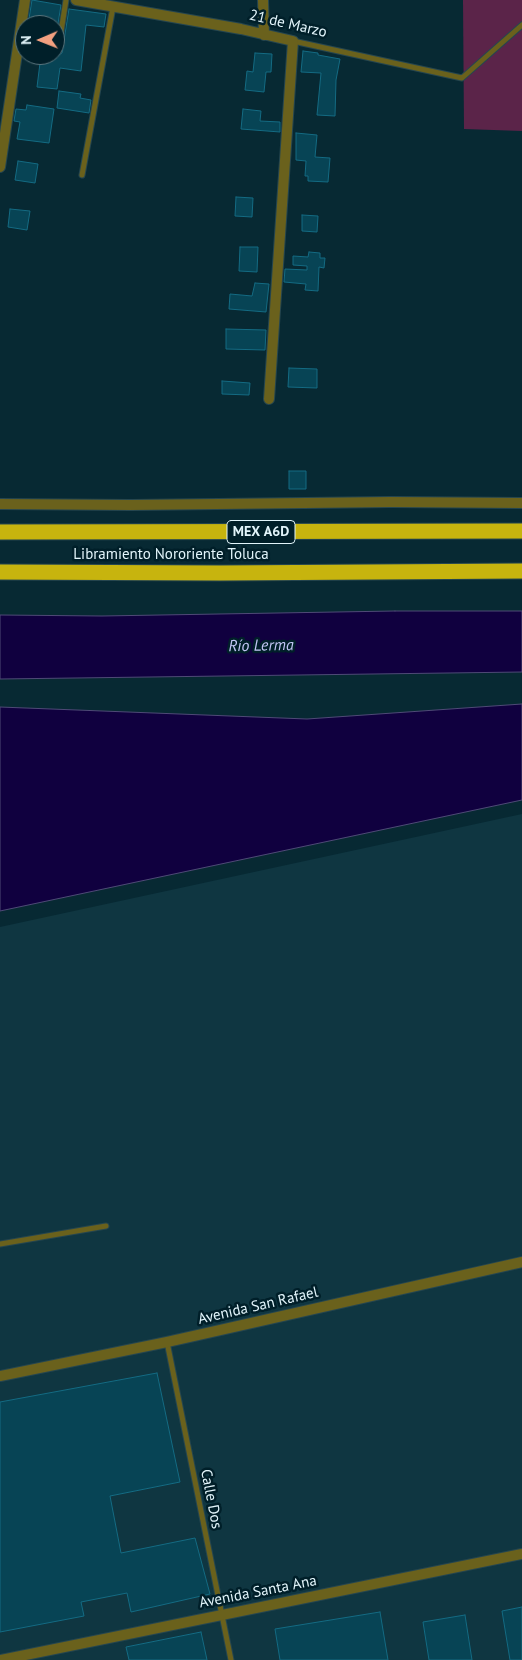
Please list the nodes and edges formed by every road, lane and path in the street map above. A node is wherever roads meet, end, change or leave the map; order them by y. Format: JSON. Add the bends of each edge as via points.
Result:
{"nodes":[{"id":1,"x":25,"y":0,"type":"edge"},
{"id":2,"x":66,"y":0,"type":"edge"},
{"id":3,"x":76,"y":0,"type":"edge"},
{"id":4,"x":263,"y":0,"type":"edge"},
{"id":5,"x":112,"y":7,"type":"junction"},
{"id":6,"x":24,"y":15,"type":"edge"},
{"id":7,"x":64,"y":15,"type":"edge"},
{"id":8,"x":522,"y":25,"type":"edge"},
{"id":9,"x":264,"y":35,"type":"junction"},
{"id":10,"x":293,"y":41,"type":"junction"},
{"id":11,"x":20,"y":65,"type":"edge"},
{"id":12,"x":0,"y":167,"type":"edge"},
{"id":13,"x":82,"y":175,"type":"dead end"},
{"id":14,"x":269,"y":398,"type":"dead end"},
{"id":15,"x":522,"y":503,"type":"edge"},
{"id":16,"x":0,"y":504,"type":"edge"},
{"id":17,"x":522,"y":531,"type":"edge"},
{"id":18,"x":0,"y":532,"type":"edge"},
{"id":19,"x":522,"y":571,"type":"edge"},
{"id":20,"x":0,"y":572,"type":"edge"},
{"id":21,"x":106,"y":1226,"type":"dead end"},
{"id":22,"x":0,"y":1244,"type":"edge"},
{"id":23,"x":522,"y":1262,"type":"edge"},
{"id":24,"x":167,"y":1342,"type":"junction"},
{"id":25,"x":0,"y":1376,"type":"edge"},
{"id":26,"x":522,"y":1554,"type":"edge"},
{"id":27,"x":222,"y":1614,"type":"junction"},
{"id":28,"x":1,"y":1660,"type":"edge"},
{"id":29,"x":231,"y":1660,"type":"edge"}],
"edges":[{"from":1,"to":6,"type":"street"},
{"from":2,"to":7,"type":"lane"},
{"from":3,"to":5,"type":"street","name":"21 de Marzo"},
{"from":4,"to":9,"type":"street"},
{"from":5,"to":9,"type":"street","name":"21 de Marzo","via":[[241,28]]},
{"from":5,"to":13,"type":"lane"},
{"from":8,"to":10,"type":"lane","name":"21 de Marzo","via":[[462,78]]},
{"from":9,"to":10,"type":"street","name":"21 de Marzo"},
{"from":10,"to":14,"type":"street"},
{"from":11,"to":12,"type":"street"},
{"from":15,"to":16,"type":"street"},
{"from":17,"to":18,"type":"highway","name":"Libramiento Nororiente Toluca","number":"MEX A6D"},
{"from":19,"to":20,"type":"highway","name":"Libramiento Nororiente Toluca"},
{"from":21,"to":22,"type":"lane"},
{"from":23,"to":24,"type":"street","name":"Avenida San Rafael"},
{"from":24,"to":25,"type":"street","name":"Avenida San Rafael"},
{"from":24,"to":27,"type":"lane","name":"Calle Dos"},
{"from":26,"to":27,"type":"street","name":"Avenida Santa Ana"},
{"from":27,"to":28,"type":"street","name":"Avenida Santa Ana"},
{"from":27,"to":29,"type":"lane","name":"Calle Dos"}]}
